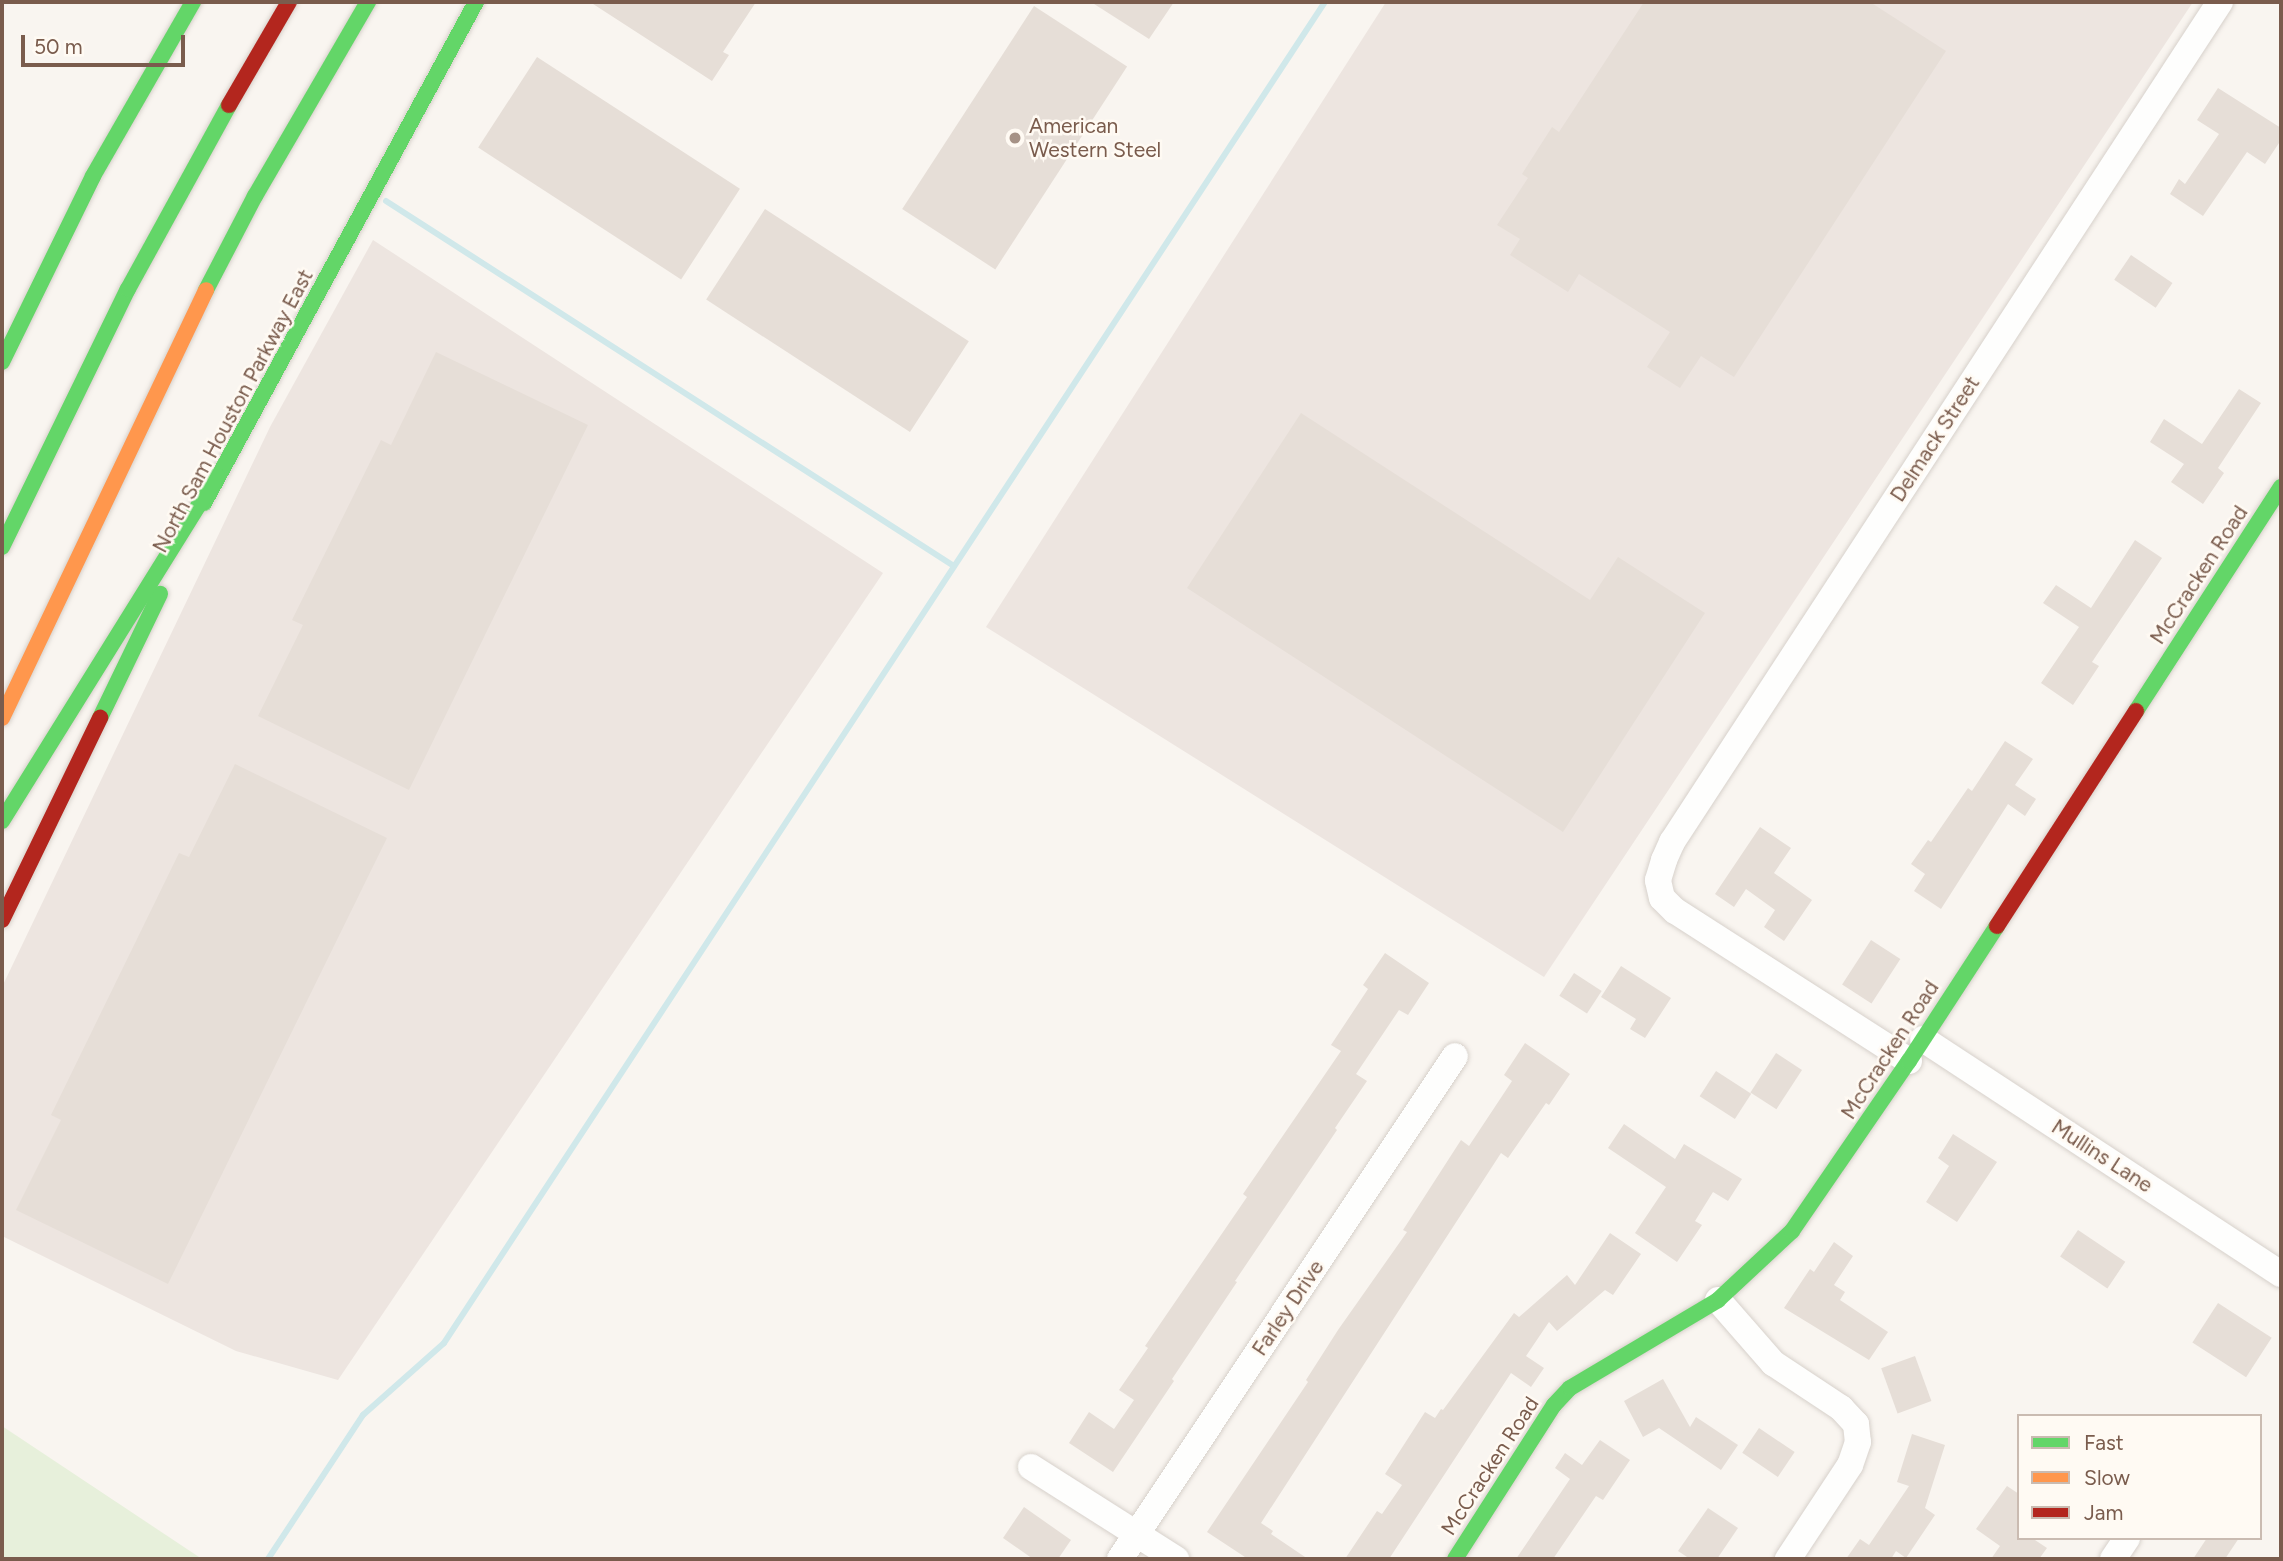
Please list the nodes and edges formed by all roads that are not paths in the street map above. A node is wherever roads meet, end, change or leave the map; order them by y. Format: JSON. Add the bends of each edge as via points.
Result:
{"nodes":[{"id":1,"x":193,"y":2,"type":"edge"},
{"id":2,"x":289,"y":2,"type":"edge"},
{"id":3,"x":368,"y":2,"type":"edge"},
{"id":4,"x":476,"y":2,"type":"edge"},
{"id":5,"x":2220,"y":2,"type":"edge"},
{"id":6,"x":2,"y":362,"type":"edge"},
{"id":7,"x":217,"y":476,"type":"junction"},
{"id":8,"x":2281,"y":487,"type":"edge"},
{"id":9,"x":2,"y":547,"type":"edge"},
{"id":10,"x":2,"y":718,"type":"edge"},
{"id":11,"x":2,"y":821,"type":"edge"},
{"id":12,"x":2,"y":920,"type":"edge"},
{"id":13,"x":1923,"y":1039,"type":"junction"},
{"id":14,"x":1455,"y":1056,"type":"dead end"},
{"id":15,"x":1909,"y":1062,"type":"junction"},
{"id":16,"x":2281,"y":1274,"type":"edge"},
{"id":17,"x":1718,"y":1300,"type":"junction"},
{"id":18,"x":1031,"y":1467,"type":"dead end"},
{"id":19,"x":1136,"y":1535,"type":"junction"},
{"id":20,"x":2126,"y":1540,"type":"edge"},
{"id":21,"x":1120,"y":1559,"type":"edge"},
{"id":22,"x":1176,"y":1559,"type":"edge"},
{"id":23,"x":1455,"y":1559,"type":"edge"},
{"id":24,"x":1788,"y":1559,"type":"edge"},
{"id":25,"x":2113,"y":1559,"type":"edge"}],
"edges":[{"from":1,"to":6,"type":"main road","via":[[93,176]]},
{"from":2,"to":9,"type":"main road","via":[[128,289]]},
{"from":3,"to":10,"type":"main road","via":[[204,293]]},
{"from":4,"to":7,"type":"main road","name":"North Sam Houston Parkway East"},
{"from":5,"to":15,"type":"street","name":"Delmack Street","via":[[1672,842],[1658,880],[1662,898],[1675,911]]},
{"from":7,"to":11,"type":"main road"},
{"from":7,"to":12,"type":"main road","name":"North Sam Houston Parkway East"},
{"from":8,"to":13,"type":"main road","name":"McCracken Road"},
{"from":13,"to":15,"type":"main road","name":"McCracken Road"},
{"from":13,"to":16,"type":"street","name":"Mullins Lane"},
{"from":14,"to":19,"type":"street","name":"Farley Drive"},
{"from":15,"to":17,"type":"main road","name":"McCracken Road","via":[[1792,1231]]},
{"from":17,"to":23,"type":"main road","name":"McCracken Road","via":[[1570,1388],[1554,1405]]},
{"from":17,"to":24,"type":"street","via":[[1773,1363],[1841,1408],[1856,1424],[1858,1442],[1850,1465]]},
{"from":18,"to":19,"type":"street"},
{"from":19,"to":21,"type":"street","name":"Farley Drive"},
{"from":19,"to":22,"type":"street"},
{"from":20,"to":25,"type":"street"}]}
